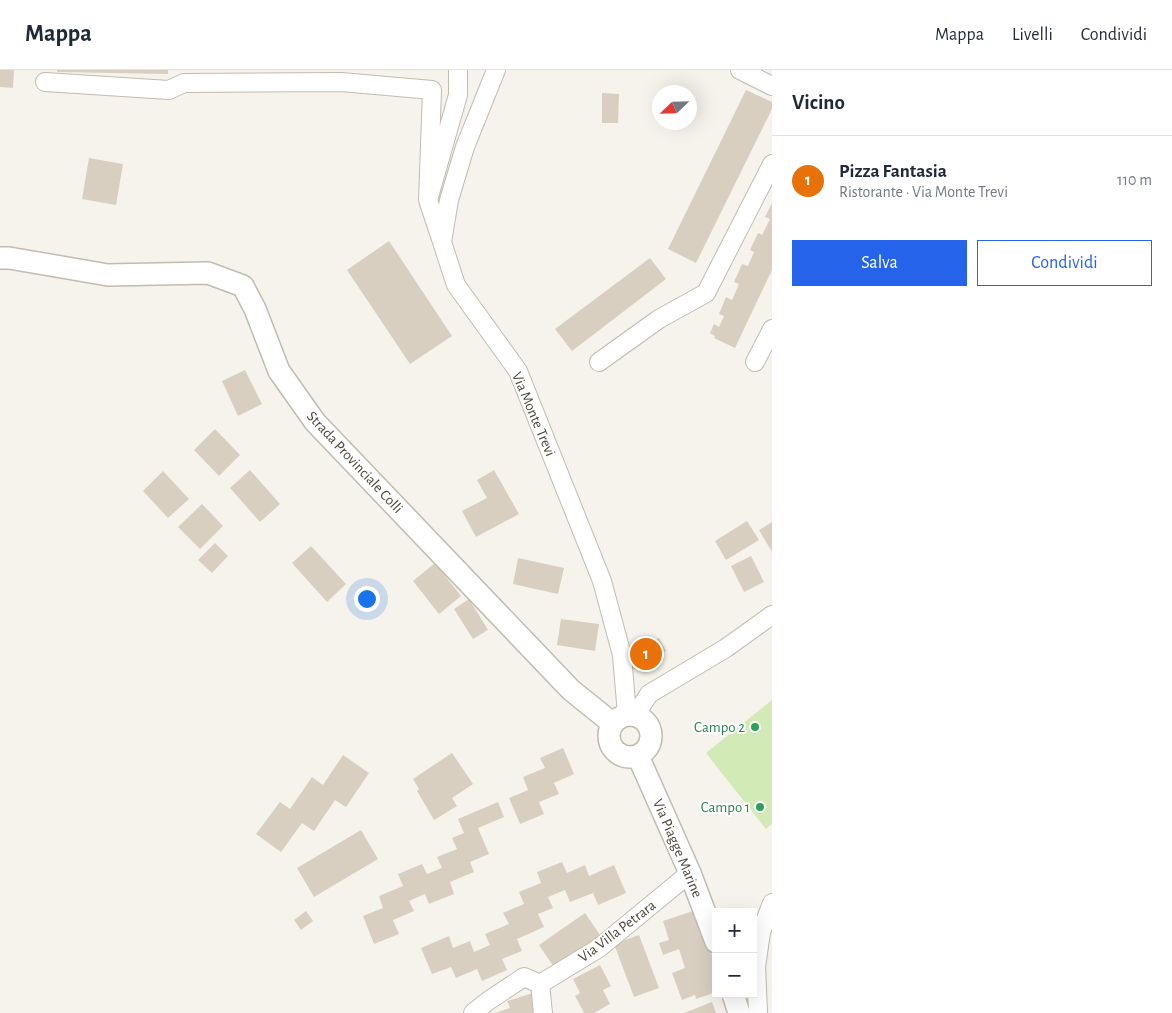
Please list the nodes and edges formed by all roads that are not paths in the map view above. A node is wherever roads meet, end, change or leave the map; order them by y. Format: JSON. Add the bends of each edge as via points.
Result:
{"nodes":[{"id":1,"x":458,"y":70,"type":"edge"},
{"id":2,"x":496,"y":70,"type":"edge"},
{"id":3,"x":740,"y":70,"type":"edge"},
{"id":4,"x":45,"y":82,"type":"dead end"},
{"id":5,"x":772,"y":86,"type":"edge"},
{"id":6,"x":772,"y":164,"type":"edge"},
{"id":7,"x":428,"y":200,"type":"junction"},
{"id":8,"x":0,"y":258,"type":"edge"},
{"id":9,"x":456,"y":285,"type":"junction"},
{"id":10,"x":772,"y":329,"type":"edge"},
{"id":11,"x":599,"y":362,"type":"dead end"},
{"id":12,"x":755,"y":362,"type":"dead end"},
{"id":13,"x":772,"y":615,"type":"edge"},
{"id":14,"x":625,"y":718,"type":"junction"},
{"id":15,"x":638,"y":756,"type":"junction"},
{"id":16,"x":690,"y":873,"type":"junction"},
{"id":17,"x":772,"y":903,"type":"edge"},
{"id":18,"x":712,"y":931,"type":"edge"},
{"id":19,"x":540,"y":984,"type":"junction"},
{"id":20,"x":734,"y":998,"type":"edge"},
{"id":21,"x":473,"y":1013,"type":"edge"},
{"id":22,"x":543,"y":1013,"type":"edge"},
{"id":23,"x":739,"y":1013,"type":"edge"},
{"id":24,"x":758,"y":1013,"type":"edge"}],
"edges":[{"from":1,"to":7,"type":"street","via":[[458,95]]},
{"from":2,"to":9,"type":"street","name":"Via Monte Trevi","via":[[465,147],[446,214],[442,242]]},
{"from":3,"to":5,"type":"street"},
{"from":4,"to":7,"type":"street","via":[[169,90],[184,83],[341,82],[432,90]]},
{"from":6,"to":11,"type":"street","via":[[706,293],[659,319]]},
{"from":7,"to":9,"type":"street"},
{"from":8,"to":14,"type":"street","name":"Strada Provinciale Colli","via":[[108,274],[208,273],[243,286],[279,370],[315,422],[571,690]]},
{"from":9,"to":14,"type":"street","name":"Via Monte Trevi","via":[[518,371],[602,581],[622,654]]},
{"from":10,"to":12,"type":"street"},
{"from":13,"to":14,"type":"street","via":[[726,648],[649,694]]},
{"from":14,"to":15,"type":"street","via":[[643,720],[651,733],[648,748]]},
{"from":14,"to":15,"type":"street","via":[[609,731],[611,746],[623,757]]},
{"from":15,"to":16,"type":"street","name":"Via Piagge Marine"},
{"from":16,"to":18,"type":"street","name":"Via Piagge Marine"},
{"from":16,"to":19,"type":"street","name":"Via Villa Petrara","via":[[599,948]]},
{"from":17,"to":24,"type":"street","via":[[761,932],[756,966]]},
{"from":19,"to":21,"type":"street","via":[[524,977]]},
{"from":19,"to":22,"type":"street"},
{"from":20,"to":23,"type":"street"}]}
